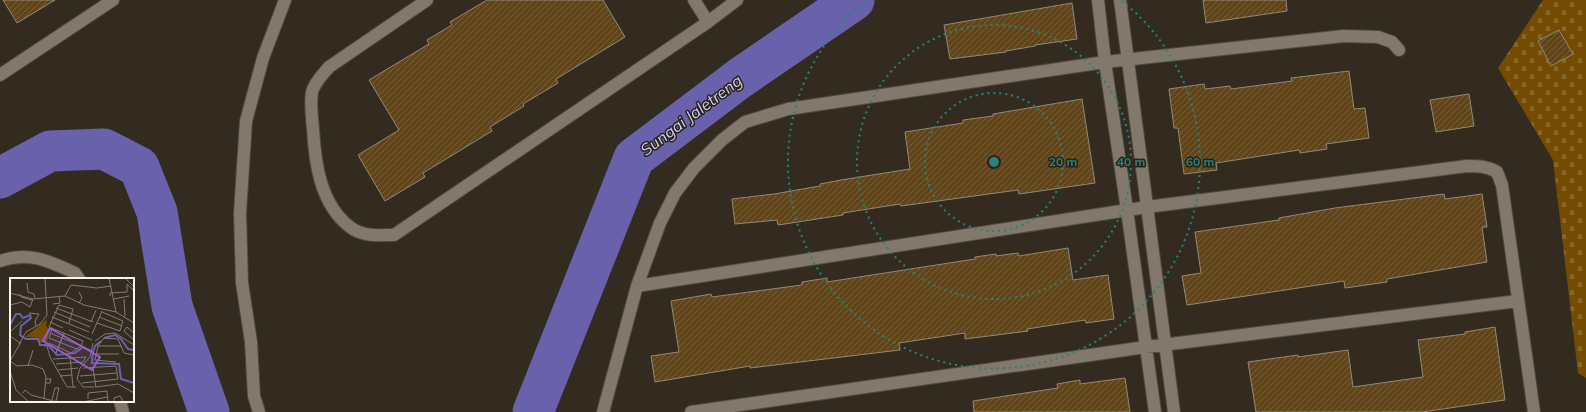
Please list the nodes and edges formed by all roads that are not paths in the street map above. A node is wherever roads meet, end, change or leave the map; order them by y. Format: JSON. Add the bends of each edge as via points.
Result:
{"nodes":[{"id":1,"x":113,"y":0,"type":"edge"},
{"id":2,"x":285,"y":0,"type":"edge"},
{"id":3,"x":427,"y":0,"type":"edge"},
{"id":4,"x":694,"y":0,"type":"edge"},
{"id":5,"x":737,"y":0,"type":"edge"},
{"id":6,"x":1098,"y":0,"type":"edge"},
{"id":7,"x":1120,"y":0,"type":"edge"},
{"id":8,"x":708,"y":22,"type":"junction"},
{"id":9,"x":1399,"y":50,"type":"dead end"},
{"id":10,"x":1127,"y":60,"type":"junction"},
{"id":11,"x":1105,"y":62,"type":"junction"},
{"id":12,"x":2,"y":69,"type":"edge"},
{"id":13,"x":1147,"y":207,"type":"junction"},
{"id":14,"x":1127,"y":210,"type":"junction"},
{"id":15,"x":0,"y":261,"type":"edge"},
{"id":16,"x":78,"y":278,"type":"edge"},
{"id":17,"x":637,"y":286,"type":"junction"},
{"id":18,"x":1518,"y":302,"type":"junction"},
{"id":19,"x":1164,"y":344,"type":"junction"},
{"id":20,"x":1146,"y":346,"type":"junction"},
{"id":21,"x":120,"y":402,"type":"edge"},
{"id":22,"x":123,"y":412,"type":"edge"},
{"id":23,"x":259,"y":412,"type":"edge"},
{"id":24,"x":603,"y":412,"type":"edge"},
{"id":25,"x":691,"y":412,"type":"edge"},
{"id":26,"x":1155,"y":412,"type":"edge"},
{"id":27,"x":1174,"y":412,"type":"edge"},
{"id":28,"x":1534,"y":412,"type":"edge"}],
"edges":[{"from":1,"to":12,"type":"street"},
{"from":2,"to":23,"type":"street","via":[[263,58],[246,121],[240,214],[242,283],[251,342],[254,396]]},
{"from":3,"to":8,"type":"street","via":[[329,67],[312,91],[318,174],[336,213],[350,227],[365,235],[394,235]]},
{"from":4,"to":8,"type":"street"},
{"from":5,"to":8,"type":"street"},
{"from":6,"to":11,"type":"street"},
{"from":7,"to":10,"type":"street"},
{"from":9,"to":10,"type":"street","via":[[1392,42],[1378,37],[1344,36]]},
{"from":10,"to":11,"type":"street"},
{"from":10,"to":13,"type":"street"},
{"from":11,"to":14,"type":"street"},
{"from":11,"to":17,"type":"street","via":[[788,109],[745,122],[722,140],[694,168],[675,193],[660,223]]},
{"from":13,"to":14,"type":"street"},
{"from":13,"to":18,"type":"street","via":[[1467,166],[1490,167],[1497,172],[1502,185]]},
{"from":13,"to":19,"type":"street"},
{"from":14,"to":17,"type":"street"},
{"from":14,"to":20,"type":"street"},
{"from":15,"to":16,"type":"street","via":[[36,257],[75,273]]},
{"from":17,"to":24,"type":"street"},
{"from":18,"to":19,"type":"street"},
{"from":18,"to":28,"type":"street"},
{"from":19,"to":20,"type":"street"},
{"from":19,"to":27,"type":"street"},
{"from":20,"to":25,"type":"street"},
{"from":20,"to":26,"type":"street"},
{"from":21,"to":22,"type":"street"}]}
